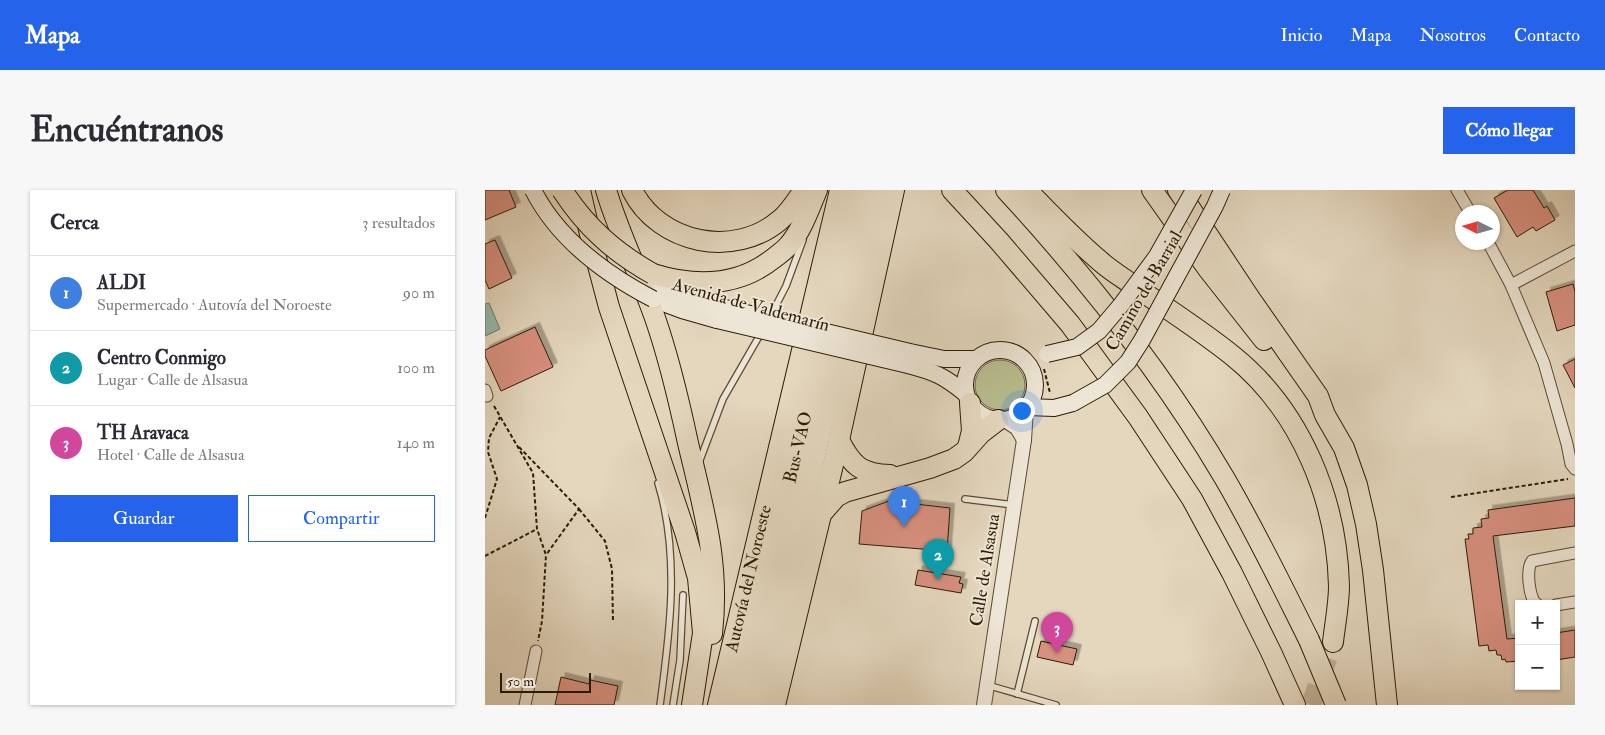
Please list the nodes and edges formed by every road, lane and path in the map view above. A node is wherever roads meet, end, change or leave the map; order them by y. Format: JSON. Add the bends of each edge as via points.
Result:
{"nodes":[{"id":1,"x":533,"y":190,"type":"edge"},
{"id":2,"x":551,"y":190,"type":"edge"},
{"id":3,"x":562,"y":190,"type":"edge"},
{"id":4,"x":580,"y":190,"type":"edge"},
{"id":5,"x":606,"y":190,"type":"edge"},
{"id":6,"x":632,"y":190,"type":"edge"},
{"id":7,"x":804,"y":190,"type":"edge"},
{"id":8,"x":817,"y":190,"type":"edge"},
{"id":9,"x":841,"y":190,"type":"edge"},
{"id":10,"x":859,"y":190,"type":"edge"},
{"id":11,"x":878,"y":190,"type":"edge"},
{"id":12,"x":893,"y":190,"type":"edge"},
{"id":13,"x":947,"y":190,"type":"edge"},
{"id":14,"x":952,"y":190,"type":"edge"},
{"id":15,"x":1006,"y":190,"type":"edge"},
{"id":16,"x":1027,"y":190,"type":"edge"},
{"id":17,"x":1153,"y":190,"type":"edge"},
{"id":18,"x":1178,"y":190,"type":"edge"},
{"id":19,"x":1194,"y":190,"type":"edge"},
{"id":20,"x":1222,"y":190,"type":"edge"},
{"id":21,"x":1457,"y":190,"type":"edge"},
{"id":22,"x":1467,"y":205,"type":"edge"},
{"id":23,"x":999,"y":241,"type":"junction"},
{"id":24,"x":1492,"y":250,"type":"edge"},
{"id":25,"x":1575,"y":251,"type":"edge"},
{"id":26,"x":1511,"y":285,"type":"junction"},
{"id":27,"x":652,"y":286,"type":"junction"},
{"id":28,"x":1044,"y":354,"type":"junction"},
{"id":29,"x":1017,"y":355,"type":"junction"},
{"id":30,"x":909,"y":359,"type":"junction"},
{"id":31,"x":976,"y":360,"type":"junction"},
{"id":32,"x":635,"y":386,"type":"junction"},
{"id":33,"x":486,"y":393,"type":"edge"},
{"id":34,"x":968,"y":398,"type":"junction"},
{"id":35,"x":1026,"y":408,"type":"junction"},
{"id":36,"x":1054,"y":408,"type":"junction"},
{"id":37,"x":1325,"y":415,"type":"junction"},
{"id":38,"x":500,"y":417,"type":"junction"},
{"id":39,"x":1001,"y":420,"type":"junction"},
{"id":40,"x":641,"y":423,"type":"dead end"},
{"id":41,"x":839,"y":440,"type":"junction"},
{"id":42,"x":1024,"y":440,"type":"junction"},
{"id":43,"x":516,"y":444,"type":"junction"},
{"id":44,"x":968,"y":448,"type":"junction"},
{"id":45,"x":700,"y":460,"type":"dead end"},
{"id":46,"x":1575,"y":469,"type":"edge"},
{"id":47,"x":656,"y":476,"type":"dead end"},
{"id":48,"x":900,"y":476,"type":"junction"},
{"id":49,"x":1575,"y":478,"type":"edge"},
{"id":50,"x":1451,"y":497,"type":"dead end"},
{"id":51,"x":965,"y":500,"type":"dead end"},
{"id":52,"x":1014,"y":505,"type":"junction"},
{"id":53,"x":579,"y":509,"type":"junction"},
{"id":54,"x":822,"y":513,"type":"junction"},
{"id":55,"x":485,"y":518,"type":"edge"},
{"id":56,"x":537,"y":529,"type":"junction"},
{"id":57,"x":1575,"y":553,"type":"edge"},
{"id":58,"x":546,"y":555,"type":"junction"},
{"id":59,"x":485,"y":556,"type":"edge"},
{"id":60,"x":683,"y":595,"type":"dead end"},
{"id":61,"x":1533,"y":600,"type":"edge"},
{"id":62,"x":1575,"y":602,"type":"edge"},
{"id":63,"x":1560,"y":604,"type":"edge"},
{"id":64,"x":1035,"y":621,"type":"dead end"},
{"id":65,"x":613,"y":622,"type":"dead end"},
{"id":66,"x":1333,"y":642,"type":"tunnel mouth"},
{"id":67,"x":537,"y":652,"type":"joint"},
{"id":68,"x":987,"y":685,"type":"junction"},
{"id":69,"x":1017,"y":694,"type":"junction"},
{"id":70,"x":525,"y":705,"type":"edge"},
{"id":71,"x":660,"y":705,"type":"edge"},
{"id":72,"x":673,"y":705,"type":"edge"},
{"id":73,"x":692,"y":705,"type":"edge"},
{"id":74,"x":701,"y":705,"type":"edge"},
{"id":75,"x":718,"y":705,"type":"edge"},
{"id":76,"x":736,"y":705,"type":"edge"},
{"id":77,"x":756,"y":705,"type":"edge"},
{"id":78,"x":775,"y":705,"type":"edge"},
{"id":79,"x":984,"y":705,"type":"edge"},
{"id":80,"x":1057,"y":705,"type":"edge"},
{"id":81,"x":1295,"y":705,"type":"edge"},
{"id":82,"x":1336,"y":705,"type":"edge"},
{"id":83,"x":1387,"y":705,"type":"edge"}],
"edges":[{"from":1,"to":27,"type":"main road","name":"Avenida de Valdemarín","bridge":true,"via":[[556,225],[608,273],[626,285]]},
{"from":2,"to":27,"type":"main road","name":"Avenida de Valdemarín","via":[[595,241]]},
{"from":3,"to":27,"type":"highway","bridge":true,"via":[[577,212]]},
{"from":4,"to":32,"type":"highway","via":[[604,290]]},
{"from":5,"to":74,"type":"highway","via":[[655,318],[707,520],[713,558],[714,615]]},
{"from":6,"to":7,"type":"highway","via":[[645,208],[665,226],[685,237],[714,243],[744,239],[768,228],[781,220]]},
{"from":8,"to":27,"type":"highway","via":[[806,218],[789,246],[764,265],[741,277],[705,282],[671,280]]},
{"from":8,"to":45,"type":"lane","via":[[786,286],[723,399]]},
{"from":9,"to":75,"type":"highway","name":"Autovía del Noroeste"},
{"from":10,"to":76,"type":"highway","name":"Bus-VAO"},
{"from":11,"to":77,"type":"highway","name":"Autovía del Noroeste"},
{"from":12,"to":41,"type":"highway"},
{"from":13,"to":23,"type":"highway"},
{"from":14,"to":23,"type":"highway"},
{"from":15,"to":82,"type":"highway","bridge":true,"via":[[1118,322],[1172,396],[1225,478],[1309,640]]},
{"from":16,"to":66,"type":"highway","via":[[1101,262],[1234,357],[1264,386],[1292,424],[1317,472],[1328,505],[1339,587]]},
{"from":17,"to":37,"type":"highway","via":[[1207,269]]},
{"from":18,"to":37,"type":"highway","via":[[1318,396]]},
{"from":19,"to":28,"type":"main road","name":"Camino del Barrial","bridge":true,"via":[[1157,256],[1099,331],[1077,347]]},
{"from":20,"to":36,"type":"main road","name":"Camino del Barrial","bridge":true,"via":[[1128,362],[1105,385],[1073,403]]},
{"from":21,"to":22,"type":"street"},
{"from":23,"to":81,"type":"highway","via":[[1071,324],[1192,499],[1232,573]]},
{"from":24,"to":26,"type":"street"},
{"from":25,"to":26,"type":"street"},
{"from":26,"to":46,"type":"street","via":[[1544,363]]},
{"from":27,"to":30,"type":"main road","name":"Avenida de Valdemarín","bridge":true,"via":[[692,300],[719,314]]},
{"from":28,"to":29,"type":"main road","name":"Camino del Barrial"},
{"from":28,"to":36,"type":"path"},
{"from":29,"to":31,"type":"main road","via":[[996,350]]},
{"from":29,"to":35,"type":"main road","via":[[1027,363],[1034,380],[1034,392]]},
{"from":30,"to":31,"type":"main road","name":"Avenida de Valdemarín"},
{"from":30,"to":34,"type":"main road","name":"Avenida de Valdemarín","via":[[946,378]]},
{"from":31,"to":34,"type":"main road","via":[[966,375]]},
{"from":32,"to":40,"type":"lane"},
{"from":32,"to":73,"type":"highway","via":[[698,578],[703,633]]},
{"from":33,"to":38,"type":"path"},
{"from":34,"to":39,"type":"main road","via":[[979,413]]},
{"from":34,"to":44,"type":"highway","via":[[972,431]]},
{"from":35,"to":36,"type":"main road","name":"Camino del Barrial"},
{"from":35,"to":39,"type":"main road","via":[[1012,418]]},
{"from":35,"to":42,"type":"street","name":"Calle de Alsasua"},
{"from":37,"to":83,"type":"highway","via":[[1344,448],[1367,524]]},
{"from":38,"to":43,"type":"path"},
{"from":38,"to":55,"type":"path","via":[[489,438],[488,452],[497,479]]},
{"from":39,"to":42,"type":"street","via":[[1017,428]]},
{"from":39,"to":44,"type":"highway","via":[[981,433]]},
{"from":41,"to":48,"type":"highway","via":[[851,462],[864,471]]},
{"from":41,"to":54,"type":"highway"},
{"from":42,"to":52,"type":"street","name":"Calle de Alsasua"},
{"from":43,"to":53,"type":"path"},
{"from":43,"to":56,"type":"path","via":[[533,473]]},
{"from":44,"to":48,"type":"highway","via":[[943,464]]},
{"from":47,"to":71,"type":"lane","via":[[666,520],[671,577],[669,634]]},
{"from":48,"to":54,"type":"highway","via":[[836,496]]},
{"from":49,"to":50,"type":"path"},
{"from":51,"to":52,"type":"lane"},
{"from":52,"to":68,"type":"street","name":"Calle de Alsasua"},
{"from":53,"to":58,"type":"path"},
{"from":53,"to":65,"type":"path","via":[[605,541],[612,569]]},
{"from":54,"to":78,"type":"highway"},
{"from":56,"to":58,"type":"path"},
{"from":56,"to":59,"type":"path"},
{"from":57,"to":61,"type":"street","via":[[1532,561],[1529,566]]},
{"from":58,"to":67,"type":"path"},
{"from":60,"to":72,"type":"lane","via":[[680,660]]},
{"from":62,"to":63,"type":"street"},
{"from":64,"to":69,"type":"lane"},
{"from":67,"to":70,"type":"street"},
{"from":68,"to":69,"type":"lane"},
{"from":68,"to":79,"type":"street","name":"Calle de Alsasua"},
{"from":69,"to":80,"type":"lane"}]}
